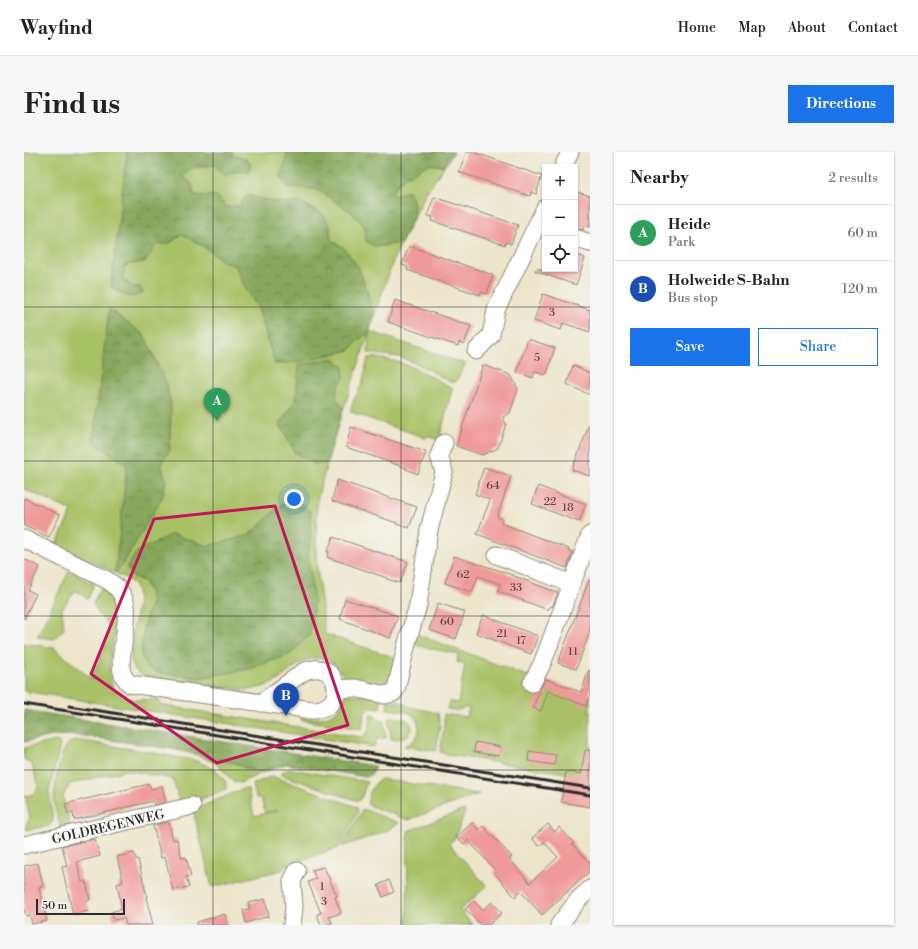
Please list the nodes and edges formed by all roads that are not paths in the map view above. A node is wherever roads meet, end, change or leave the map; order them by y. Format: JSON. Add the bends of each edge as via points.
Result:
{"nodes":[{"id":1,"x":570,"y":152,"type":"edge"},
{"id":2,"x":564,"y":164,"type":"edge"},
{"id":3,"x":542,"y":220,"type":"edge"},
{"id":4,"x":578,"y":239,"type":"edge"},
{"id":5,"x":590,"y":243,"type":"edge"},
{"id":6,"x":476,"y":351,"type":"dead end"},
{"id":7,"x":444,"y":443,"type":"dead end"},
{"id":8,"x":590,"y":535,"type":"edge"},
{"id":9,"x":24,"y":540,"type":"edge"},
{"id":10,"x":497,"y":555,"type":"dead end"},
{"id":11,"x":579,"y":579,"type":"edge"},
{"id":12,"x":532,"y":683,"type":"dead end"},
{"id":13,"x":337,"y":689,"type":"junction"},
{"id":14,"x":261,"y":703,"type":"junction"},
{"id":15,"x":192,"y":806,"type":"dead end"},
{"id":16,"x":24,"y":845,"type":"edge"},
{"id":17,"x":298,"y":871,"type":"dead end"},
{"id":18,"x":590,"y":889,"type":"edge"},
{"id":19,"x":292,"y":925,"type":"edge"},
{"id":20,"x":559,"y":925,"type":"edge"}],
"edges":[{"from":1,"to":2,"type":"street"},
{"from":3,"to":6,"type":"street","via":[[496,310],[491,335]]},
{"from":4,"to":5,"type":"street"},
{"from":7,"to":13,"type":"street","via":[[439,456],[444,472],[429,530],[418,605],[396,689],[385,695],[355,688]]},
{"from":8,"to":11,"type":"street"},
{"from":9,"to":14,"type":"street","via":[[119,588],[125,599],[127,611],[121,670],[130,684]]},
{"from":10,"to":11,"type":"street"},
{"from":11,"to":12,"type":"street"},
{"from":13,"to":14,"type":"street","via":[[331,703],[319,710]]},
{"from":13,"to":14,"type":"street","via":[[327,671],[310,668]]},
{"from":15,"to":16,"type":"street","name":"GOLDREGENWEG"},
{"from":17,"to":19,"type":"street","via":[[292,881]]},
{"from":18,"to":20,"type":"street"}]}
